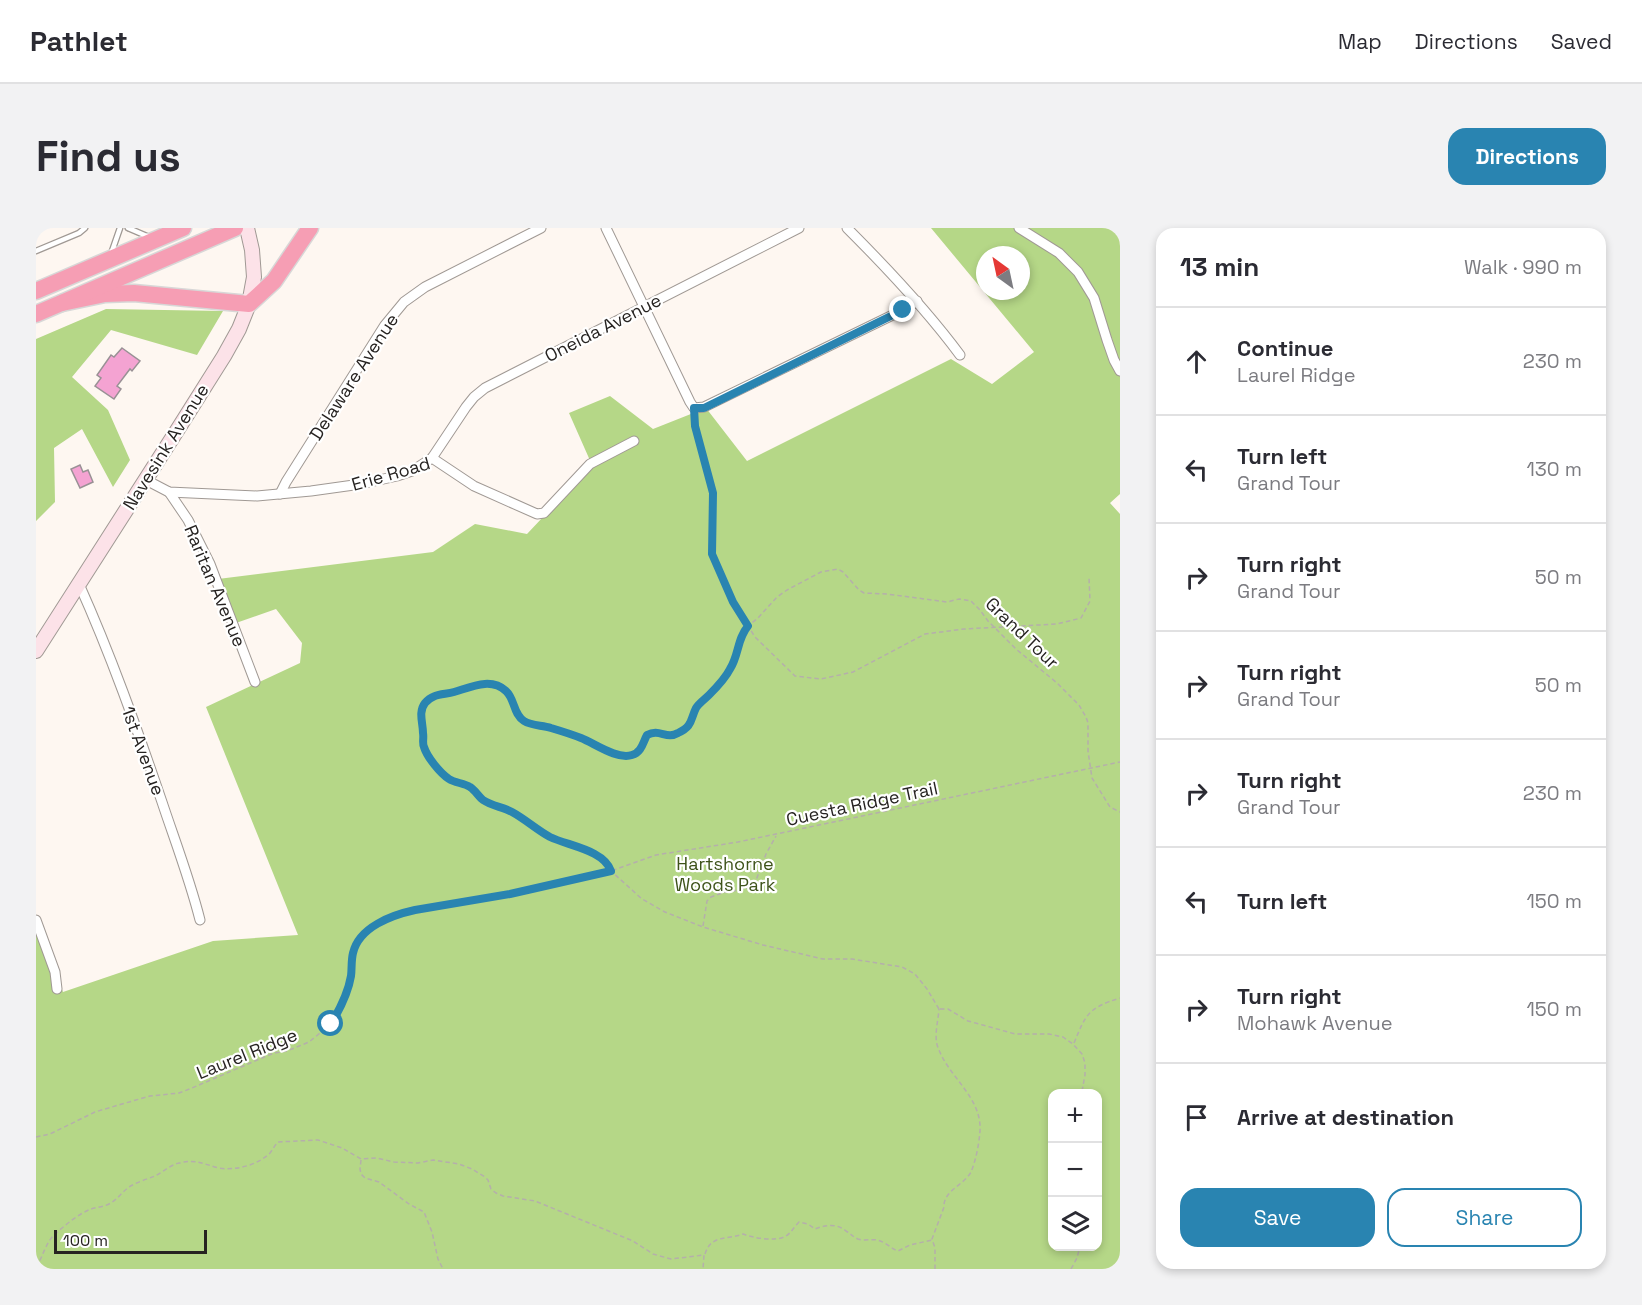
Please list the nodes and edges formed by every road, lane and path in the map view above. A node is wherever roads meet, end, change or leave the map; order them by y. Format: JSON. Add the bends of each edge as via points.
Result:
{"nodes":[{"id":1,"x":85,"y":228,"type":"edge"},
{"id":2,"x":120,"y":228,"type":"edge"},
{"id":3,"x":128,"y":228,"type":"edge"},
{"id":4,"x":183,"y":228,"type":"edge"},
{"id":5,"x":235,"y":228,"type":"edge"},
{"id":6,"x":247,"y":228,"type":"edge"},
{"id":7,"x":310,"y":228,"type":"edge"},
{"id":8,"x":541,"y":228,"type":"edge"},
{"id":9,"x":606,"y":228,"type":"edge"},
{"id":10,"x":799,"y":228,"type":"edge"},
{"id":11,"x":847,"y":228,"type":"edge"},
{"id":12,"x":1019,"y":228,"type":"edge"},
{"id":13,"x":157,"y":239,"type":"junction"},
{"id":14,"x":36,"y":251,"type":"edge"},
{"id":15,"x":106,"y":261,"type":"junction"},
{"id":16,"x":36,"y":291,"type":"edge"},
{"id":17,"x":917,"y":302,"type":"junction"},
{"id":18,"x":62,"y":303,"type":"junction"},
{"id":19,"x":249,"y":304,"type":"junction"},
{"id":20,"x":645,"y":307,"type":"junction"},
{"id":21,"x":36,"y":314,"type":"edge"},
{"id":22,"x":960,"y":355,"type":"dead end"},
{"id":23,"x":1120,"y":371,"type":"edge"},
{"id":24,"x":694,"y":408,"type":"junction"},
{"id":25,"x":634,"y":441,"type":"dead end"},
{"id":26,"x":432,"y":458,"type":"junction"},
{"id":27,"x":146,"y":480,"type":"junction"},
{"id":28,"x":169,"y":492,"type":"junction"},
{"id":29,"x":280,"y":494,"type":"junction"},
{"id":30,"x":1089,"y":578,"type":"dead end"},
{"id":31,"x":79,"y":584,"type":"junction"},
{"id":32,"x":748,"y":626,"type":"junction"},
{"id":33,"x":995,"y":627,"type":"junction"},
{"id":34,"x":36,"y":651,"type":"edge"},
{"id":35,"x":255,"y":682,"type":"dead end"},
{"id":36,"x":1120,"y":762,"type":"edge"},
{"id":37,"x":1091,"y":768,"type":"junction"},
{"id":38,"x":1120,"y":812,"type":"edge"},
{"id":39,"x":777,"y":834,"type":"junction"},
{"id":40,"x":611,"y":871,"type":"junction"},
{"id":41,"x":36,"y":920,"type":"edge"},
{"id":42,"x":200,"y":920,"type":"dead end"},
{"id":43,"x":702,"y":927,"type":"junction"},
{"id":44,"x":57,"y":989,"type":"dead end"},
{"id":45,"x":1120,"y":998,"type":"edge"},
{"id":46,"x":939,"y":1009,"type":"junction"},
{"id":47,"x":1073,"y":1044,"type":"junction"},
{"id":48,"x":1082,"y":1089,"type":"edge"},
{"id":49,"x":36,"y":1137,"type":"edge"},
{"id":50,"x":362,"y":1159,"type":"junction"},
{"id":51,"x":932,"y":1239,"type":"junction"},
{"id":52,"x":1079,"y":1251,"type":"edge"},
{"id":53,"x":704,"y":1255,"type":"junction"},
{"id":54,"x":36,"y":1267,"type":"edge"},
{"id":55,"x":443,"y":1269,"type":"edge"},
{"id":56,"x":703,"y":1269,"type":"edge"},
{"id":57,"x":935,"y":1269,"type":"edge"},
{"id":58,"x":1071,"y":1269,"type":"edge"}],
"edges":[{"from":1,"to":14,"type":"lane"},
{"from":2,"to":15,"type":"lane"},
{"from":3,"to":13,"type":"lane"},
{"from":4,"to":13,"type":"highway"},
{"from":5,"to":18,"type":"highway"},
{"from":6,"to":19,"type":"main road","name":"Navesink Avenue","via":[[254,270]]},
{"from":7,"to":19,"type":"highway","via":[[274,280]]},
{"from":8,"to":29,"type":"street","name":"Delaware Avenue","via":[[404,302],[385,325]]},
{"from":9,"to":20,"type":"street"},
{"from":10,"to":20,"type":"street","name":"Oneida Avenue"},
{"from":11,"to":17,"type":"street"},
{"from":12,"to":23,"type":"street","via":[[1059,252],[1078,272],[1094,298]]},
{"from":13,"to":15,"type":"highway"},
{"from":15,"to":16,"type":"highway"},
{"from":17,"to":22,"type":"street"},
{"from":17,"to":24,"type":"street","via":[[704,408]]},
{"from":18,"to":19,"type":"highway","via":[[134,293]]},
{"from":18,"to":21,"type":"highway"},
{"from":19,"to":27,"type":"main road","name":"Navesink Avenue","via":[[224,356]]},
{"from":20,"to":24,"type":"street"},
{"from":20,"to":26,"type":"street","name":"Oneida Avenue","via":[[485,388],[470,402]]},
{"from":24,"to":32,"type":"path","via":[[713,493],[712,554]]},
{"from":25,"to":26,"type":"street","name":"Erie Road","via":[[590,464],[544,513],[537,514],[474,486]]},
{"from":26,"to":29,"type":"street","name":"Erie Road","via":[[412,471],[361,484]]},
{"from":27,"to":28,"type":"street","name":"Erie Road"},
{"from":27,"to":31,"type":"main road","name":"Navesink Avenue"},
{"from":28,"to":29,"type":"street","name":"Erie Road"},
{"from":28,"to":35,"type":"street","name":"Raritan Avenue","via":[[210,564]]},
{"from":30,"to":33,"type":"path","via":[[1090,600],[1082,618],[1057,624]]},
{"from":31,"to":34,"type":"main road","name":"Navesink Avenue"},
{"from":31,"to":42,"type":"street","name":"1st Avenue","via":[[148,762]]},
{"from":32,"to":33,"type":"path","via":[[795,676],[821,679],[853,672],[925,634]]},
{"from":32,"to":33,"type":"path","name":"Grand Tour","via":[[787,590],[821,572],[838,569],[864,594],[946,602],[969,599]]},
{"from":32,"to":40,"type":"path","name":"Grand Tour","via":[[730,671],[696,707],[688,728],[671,736],[656,732],[647,735],[632,755],[617,754],[582,738],[527,723],[518,715],[506,691],[498,686],[481,684],[437,695],[422,709],[423,746],[437,769],[549,836],[600,856]]},
{"from":33,"to":37,"type":"path","name":"Grand Tour","via":[[1083,710],[1088,723]]},
{"from":36,"to":37,"type":"path","name":"Cuesta Ridge Trail"},
{"from":37,"to":38,"type":"path","name":"Grand Tour","via":[[1092,778],[1106,801]]},
{"from":37,"to":39,"type":"path","name":"Cuesta Ridge Trail"},
{"from":39,"to":40,"type":"path","name":"Cuesta Ridge Trail","via":[[656,855]]},
{"from":39,"to":43,"type":"path","via":[[755,883],[745,890],[711,897]]},
{"from":40,"to":43,"type":"path","via":[[642,898]]},
{"from":40,"to":49,"type":"path","name":"Laurel Ridge","via":[[400,913],[365,933],[359,941],[341,1008],[331,1024],[309,1042],[192,1088],[95,1112]]},
{"from":41,"to":44,"type":"street","via":[[55,972]]},
{"from":43,"to":46,"type":"path","via":[[824,959],[852,959],[903,968],[915,974]]},
{"from":45,"to":47,"type":"path","via":[[1091,1010]]},
{"from":46,"to":47,"type":"path","via":[[948,1009],[988,1027],[1015,1034],[1049,1034]]},
{"from":46,"to":51,"type":"path","via":[[938,1049],[972,1101],[980,1130],[971,1171],[944,1201]]},
{"from":47,"to":48,"type":"path","via":[[1085,1063]]},
{"from":50,"to":53,"type":"path","via":[[459,1164],[480,1174],[491,1189],[503,1196],[535,1201],[653,1254],[671,1259]]},
{"from":50,"to":54,"type":"path","via":[[314,1139],[278,1142],[259,1161],[233,1168],[193,1161],[177,1164],[128,1187],[106,1206],[91,1209],[67,1224],[48,1242]]},
{"from":50,"to":55,"type":"path","via":[[360,1168],[365,1178],[379,1182],[424,1212]]},
{"from":51,"to":53,"type":"path","via":[[898,1251],[875,1239],[861,1240],[836,1226],[815,1229],[799,1222],[781,1239],[726,1236],[713,1241]]},
{"from":51,"to":57,"type":"path"},
{"from":52,"to":58,"type":"path"},
{"from":53,"to":56,"type":"path"}]}
